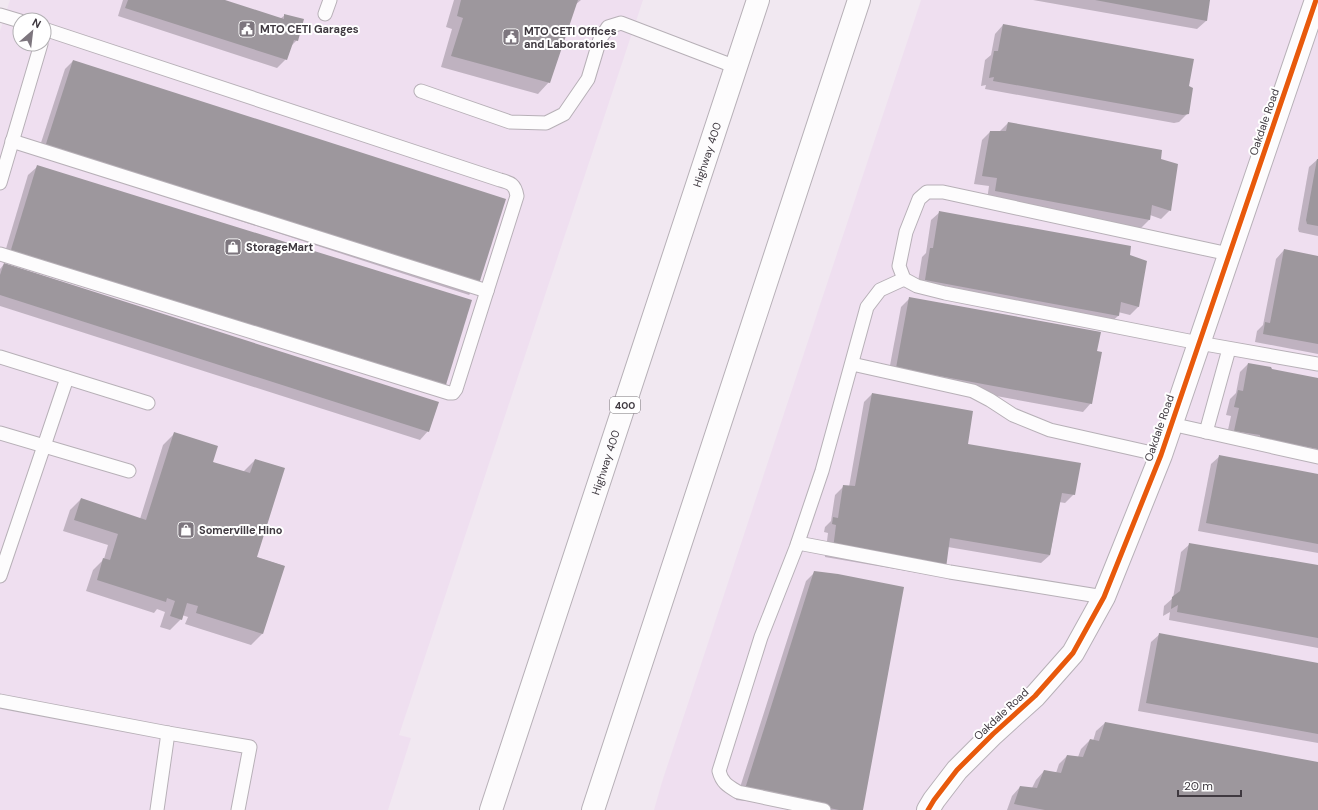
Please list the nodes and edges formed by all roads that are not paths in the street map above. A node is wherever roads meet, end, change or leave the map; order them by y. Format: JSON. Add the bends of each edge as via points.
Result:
{"nodes":[{"id":1,"x":330,"y":0,"type":"edge"},
{"id":2,"x":758,"y":0,"type":"edge"},
{"id":3,"x":859,"y":0,"type":"edge"},
{"id":4,"x":325,"y":14,"type":"dead end"},
{"id":5,"x":1314,"y":14,"type":"edge"},
{"id":6,"x":0,"y":15,"type":"edge"},
{"id":7,"x":12,"y":19,"type":"edge"},
{"id":8,"x":52,"y":34,"type":"edge"},
{"id":9,"x":39,"y":52,"type":"edge"},
{"id":10,"x":736,"y":66,"type":"junction"},
{"id":11,"x":421,"y":91,"type":"dead end"},
{"id":12,"x":12,"y":141,"type":"junction"},
{"id":13,"x":0,"y":183,"type":"edge"},
{"id":14,"x":0,"y":254,"type":"edge"},
{"id":15,"x":1229,"y":254,"type":"junction"},
{"id":16,"x":904,"y":279,"type":"junction"},
{"id":17,"x":487,"y":291,"type":"junction"},
{"id":18,"x":1199,"y":343,"type":"junction"},
{"id":19,"x":1229,"y":348,"type":"junction"},
{"id":20,"x":0,"y":357,"type":"edge"},
{"id":21,"x":852,"y":364,"type":"junction"},
{"id":22,"x":1318,"y":364,"type":"edge"},
{"id":23,"x":67,"y":378,"type":"junction"},
{"id":24,"x":148,"y":403,"type":"dead end"},
{"id":25,"x":1171,"y":424,"type":"junction"},
{"id":26,"x":1206,"y":432,"type":"junction"},
{"id":27,"x":0,"y":433,"type":"edge"},
{"id":28,"x":43,"y":445,"type":"junction"},
{"id":29,"x":1161,"y":455,"type":"junction"},
{"id":30,"x":1318,"y":457,"type":"edge"},
{"id":31,"x":129,"y":471,"type":"dead end"},
{"id":32,"x":798,"y":542,"type":"junction"},
{"id":33,"x":0,"y":576,"type":"edge"},
{"id":34,"x":1104,"y":597,"type":"junction"},
{"id":35,"x":0,"y":701,"type":"edge"},
{"id":36,"x":168,"y":733,"type":"junction"},
{"id":37,"x":157,"y":810,"type":"edge"},
{"id":38,"x":238,"y":810,"type":"edge"},
{"id":39,"x":491,"y":810,"type":"edge"},
{"id":40,"x":593,"y":810,"type":"edge"},
{"id":41,"x":824,"y":810,"type":"edge"},
{"id":42,"x":928,"y":810,"type":"edge"}],
"edges":[{"from":1,"to":4,"type":"lane"},
{"from":2,"to":10,"type":"main road","name":"Highway 400","number":"400"},
{"from":3,"to":40,"type":"main road"},
{"from":5,"to":15,"type":"main road","name":"Oakdale Road"},
{"from":6,"to":7,"type":"lane"},
{"from":8,"to":17,"type":"lane","via":[[511,183],[516,188],[517,196]]},
{"from":9,"to":12,"type":"lane"},
{"from":10,"to":11,"type":"lane","via":[[621,23],[608,27],[600,39],[588,79],[564,114],[546,123],[510,122]]},
{"from":10,"to":39,"type":"main road","name":"Highway 400","number":"400"},
{"from":12,"to":13,"type":"lane"},
{"from":12,"to":17,"type":"lane"},
{"from":14,"to":17,"type":"lane","via":[[449,393],[456,389]]},
{"from":15,"to":16,"type":"lane","via":[[943,192],[927,192],[919,199],[906,232],[899,266]]},
{"from":15,"to":18,"type":"main road","name":"Oakdale Road"},
{"from":16,"to":18,"type":"lane","via":[[918,286],[945,293]]},
{"from":16,"to":21,"type":"lane","via":[[880,290],[867,307]]},
{"from":18,"to":19,"type":"lane"},
{"from":18,"to":25,"type":"main road","name":"Oakdale Road"},
{"from":19,"to":22,"type":"lane"},
{"from":19,"to":26,"type":"lane"},
{"from":20,"to":23,"type":"lane"},
{"from":21,"to":29,"type":"lane","via":[[974,391],[1013,415],[1050,430]]},
{"from":21,"to":32,"type":"lane","via":[[822,471]]},
{"from":23,"to":24,"type":"lane"},
{"from":23,"to":28,"type":"lane"},
{"from":25,"to":26,"type":"lane"},
{"from":25,"to":29,"type":"main road","name":"Oakdale Road"},
{"from":26,"to":30,"type":"lane"},
{"from":27,"to":28,"type":"lane"},
{"from":28,"to":31,"type":"lane"},
{"from":28,"to":33,"type":"lane"},
{"from":29,"to":34,"type":"main road","name":"Oakdale Road"},
{"from":32,"to":34,"type":"lane","via":[[950,572]]},
{"from":32,"to":41,"type":"lane","via":[[761,637],[719,771],[725,785],[738,792]]},
{"from":34,"to":42,"type":"main road","name":"Oakdale Road","via":[[1073,653],[1035,696],[957,770]]},
{"from":35,"to":36,"type":"lane"},
{"from":36,"to":37,"type":"lane"},
{"from":36,"to":38,"type":"lane","via":[[250,747]]}]}
